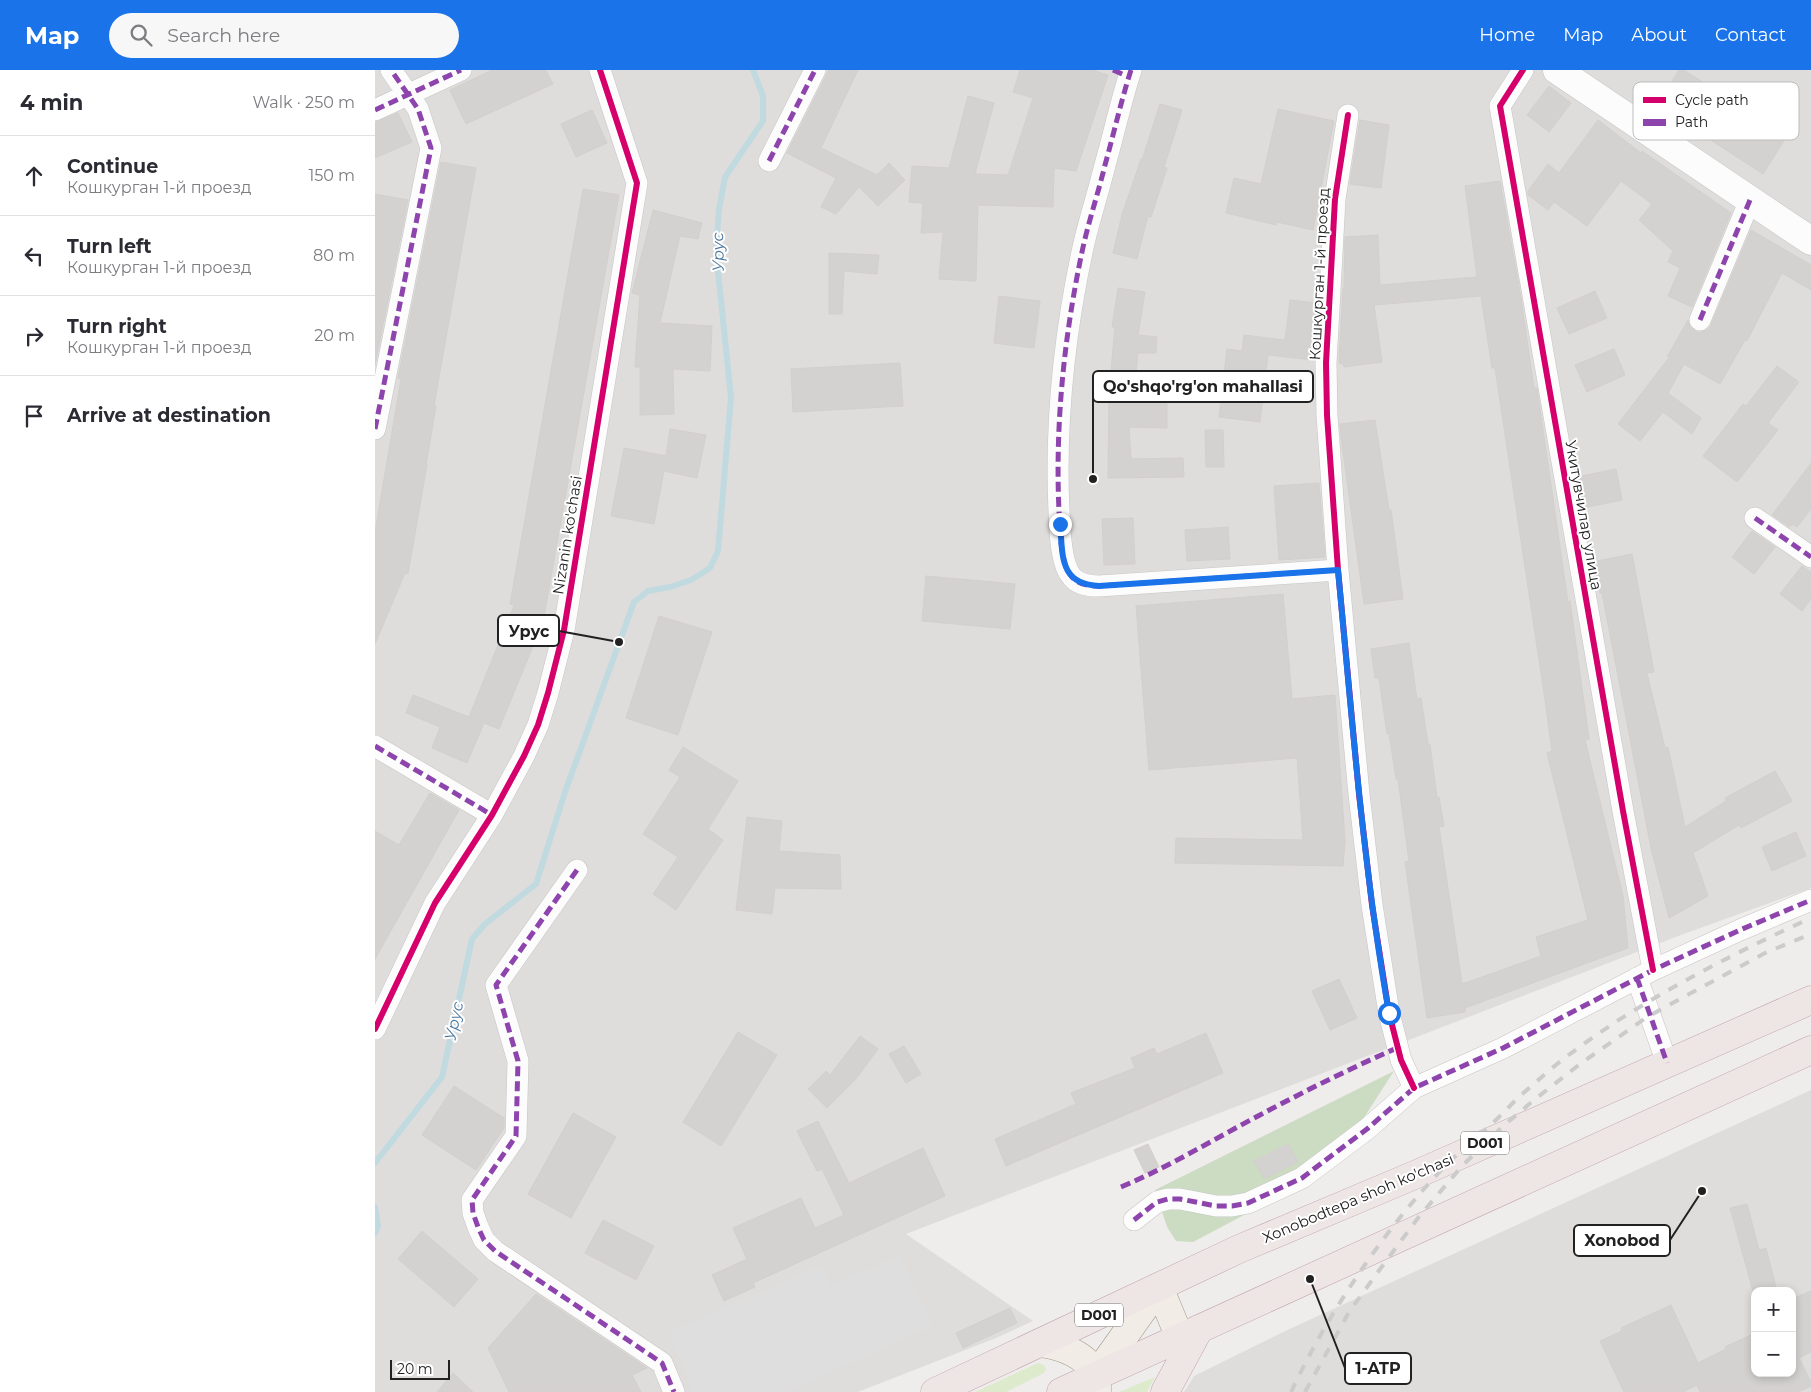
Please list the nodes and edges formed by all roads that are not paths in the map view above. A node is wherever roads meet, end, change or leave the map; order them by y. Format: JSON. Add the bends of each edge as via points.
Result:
{"nodes":[{"id":1,"x":391,"y":70,"type":"edge"},
{"id":2,"x":461,"y":70,"type":"edge"},
{"id":3,"x":600,"y":70,"type":"edge"},
{"id":4,"x":815,"y":70,"type":"edge"},
{"id":5,"x":1523,"y":70,"type":"edge"},
{"id":6,"x":1557,"y":70,"type":"edge"},
{"id":7,"x":1124,"y":72,"type":"edge"},
{"id":8,"x":408,"y":96,"type":"junction"},
{"id":9,"x":375,"y":110,"type":"edge"},
{"id":10,"x":1348,"y":115,"type":"dead end"},
{"id":11,"x":1633,"y":121,"type":"edge"},
{"id":12,"x":1661,"y":140,"type":"edge"},
{"id":13,"x":769,"y":161,"type":"dead end"},
{"id":14,"x":1750,"y":200,"type":"junction"},
{"id":15,"x":1811,"y":241,"type":"edge"},
{"id":16,"x":1700,"y":320,"type":"dead end"},
{"id":17,"x":375,"y":429,"type":"edge"},
{"id":18,"x":1755,"y":518,"type":"dead end"},
{"id":19,"x":1811,"y":557,"type":"edge"},
{"id":20,"x":1338,"y":570,"type":"junction"},
{"id":21,"x":375,"y":746,"type":"edge"},
{"id":22,"x":492,"y":815,"type":"junction"},
{"id":23,"x":577,"y":870,"type":"dead end"},
{"id":24,"x":1811,"y":900,"type":"edge"},
{"id":25,"x":1645,"y":974,"type":"junction"},
{"id":26,"x":1811,"y":1000,"type":"edge"},
{"id":27,"x":375,"y":1029,"type":"edge"},
{"id":28,"x":1811,"y":1050,"type":"edge"},
{"id":29,"x":1667,"y":1063,"type":"junction"},
{"id":30,"x":1414,"y":1088,"type":"junction"},
{"id":31,"x":1134,"y":1220,"type":"dead end"},
{"id":32,"x":1159,"y":1287,"type":"junction"},
{"id":33,"x":1190,"y":1334,"type":"junction"},
{"id":34,"x":1040,"y":1343,"type":"junction"},
{"id":35,"x":1093,"y":1387,"type":"edge"},
{"id":36,"x":674,"y":1392,"type":"edge"},
{"id":37,"x":935,"y":1392,"type":"edge"},
{"id":38,"x":1061,"y":1392,"type":"edge"},
{"id":39,"x":1165,"y":1392,"type":"edge"}],
"edges":[{"from":1,"to":8,"type":"street"},
{"from":2,"to":8,"type":"street"},
{"from":3,"to":22,"type":"street","name":"Nizanin ko'chasi","via":[[637,183],[564,630],[537,725]]},
{"from":4,"to":13,"type":"street"},
{"from":5,"to":25,"type":"street","name":"Укитувчилар улица","via":[[1500,106],[1621,802]]},
{"from":6,"to":11,"type":"street"},
{"from":7,"to":20,"type":"street","via":[[1083,250],[1067,341],[1058,469],[1060,524],[1066,566],[1073,579],[1084,585],[1099,586]]},
{"from":8,"to":9,"type":"street"},
{"from":8,"to":17,"type":"street","via":[[418,109],[431,148]]},
{"from":10,"to":20,"type":"street","name":"Кошкурган 1-й проезд","via":[[1335,199],[1326,363]]},
{"from":12,"to":14,"type":"street"},
{"from":14,"to":15,"type":"street"},
{"from":14,"to":16,"type":"street"},
{"from":18,"to":19,"type":"street"},
{"from":20,"to":30,"type":"street","name":"Кошкурган 1-й проезд","via":[[1372,905],[1389,1013],[1401,1060]]},
{"from":21,"to":22,"type":"street"},
{"from":22,"to":27,"type":"street","name":"Nizanin ko'chasi","via":[[435,903]]},
{"from":23,"to":36,"type":"street","via":[[497,985],[518,1061],[516,1136],[472,1200],[473,1213],[484,1240],[495,1251],[661,1363]]},
{"from":24,"to":25,"type":"street"},
{"from":25,"to":29,"type":"street","name":"Укитувчилар улица"},
{"from":25,"to":30,"type":"street","via":[[1503,1048]]},
{"from":26,"to":29,"type":"highway","name":"Xonobodtepa shoh ko'chasi","number":"D001"},
{"from":28,"to":33,"type":"highway"},
{"from":29,"to":32,"type":"highway","name":"Xonobodtepa shoh ko'chasi","number":"D001"},
{"from":30,"to":31,"type":"street","via":[[1367,1129],[1302,1178],[1248,1204],[1216,1206],[1169,1199],[1157,1202]]},
{"from":32,"to":33,"type":"main road"},
{"from":32,"to":34,"type":"highway","name":"Xonobodtepa shoh ko'chasi","number":"D001"},
{"from":32,"to":35,"type":"main road"},
{"from":33,"to":35,"type":"highway"},
{"from":33,"to":39,"type":"highway"},
{"from":34,"to":35,"type":"main road","via":[[1073,1353],[1083,1361]]},
{"from":34,"to":37,"type":"highway","name":"Xonobodtepa shoh ko'chasi","number":"D001"},
{"from":35,"to":38,"type":"highway"}]}
